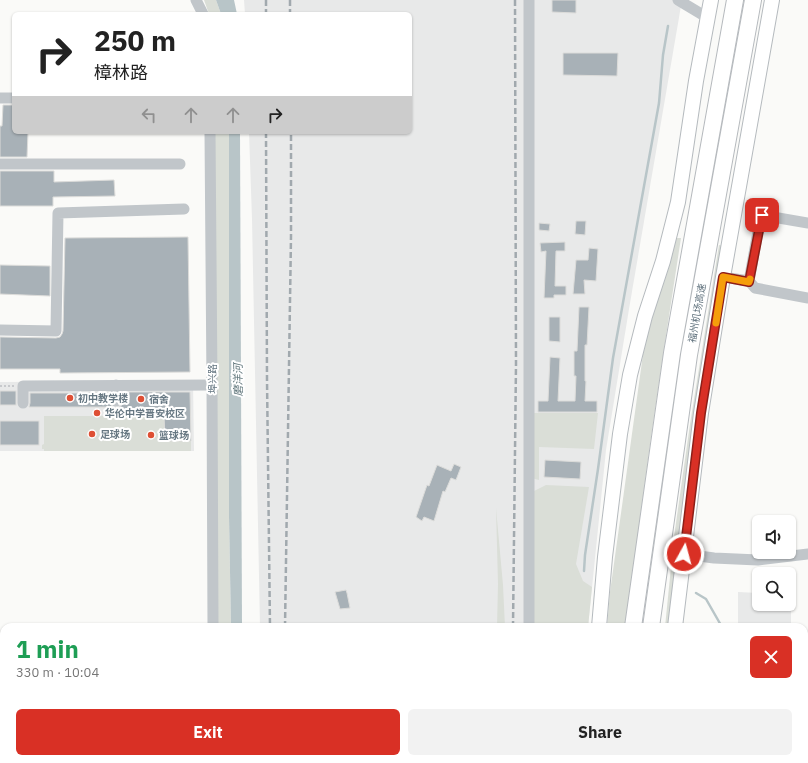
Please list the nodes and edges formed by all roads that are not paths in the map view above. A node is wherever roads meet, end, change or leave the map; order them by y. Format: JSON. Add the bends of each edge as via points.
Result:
{"nodes":[{"id":1,"x":196,"y":0,"type":"edge"},
{"id":2,"x":529,"y":0,"type":"edge"},
{"id":3,"x":678,"y":0,"type":"edge"},
{"id":4,"x":711,"y":0,"type":"edge"},
{"id":5,"x":735,"y":0,"type":"edge"},
{"id":6,"x":753,"y":0,"type":"edge"},
{"id":7,"x":772,"y":0,"type":"edge"},
{"id":8,"x":202,"y":12,"type":"edge"},
{"id":9,"x":708,"y":18,"type":"junction"},
{"id":10,"x":0,"y":98,"type":"edge"},
{"id":11,"x":12,"y":98,"type":"edge"},
{"id":12,"x":210,"y":134,"type":"edge"},
{"id":13,"x":0,"y":164,"type":"edge"},
{"id":14,"x":180,"y":164,"type":"dead end"},
{"id":15,"x":184,"y":209,"type":"dead end"},
{"id":16,"x":808,"y":223,"type":"edge"},
{"id":17,"x":723,"y":277,"type":"junction"},
{"id":18,"x":752,"y":285,"type":"junction"},
{"id":19,"x":808,"y":298,"type":"edge"},
{"id":20,"x":0,"y":330,"type":"edge"},
{"id":21,"x":212,"y":385,"type":"junction"},
{"id":22,"x":116,"y":386,"type":"junction"},
{"id":23,"x":116,"y":401,"type":"dead end"},
{"id":24,"x":23,"y":403,"type":"dead end"},
{"id":25,"x":684,"y":554,"type":"junction"},
{"id":26,"x":808,"y":554,"type":"edge"},
{"id":27,"x":213,"y":623,"type":"edge"},
{"id":28,"x":529,"y":623,"type":"edge"},
{"id":29,"x":599,"y":623,"type":"edge"},
{"id":30,"x":634,"y":623,"type":"edge"},
{"id":31,"x":652,"y":623,"type":"edge"},
{"id":32,"x":675,"y":623,"type":"edge"}],
"edges":[{"from":1,"to":8,"type":"street"},
{"from":2,"to":28,"type":"street"},
{"from":3,"to":9,"type":"street"},
{"from":4,"to":9,"type":"main road"},
{"from":5,"to":30,"type":"highway","name":"福州机场高速","via":[[672,353]]},
{"from":6,"to":31,"type":"highway","name":"福州机场高速","via":[[689,355]]},
{"from":7,"to":17,"type":"main road"},
{"from":9,"to":29,"type":"main road","via":[[678,202],[630,376],[616,465]]},
{"from":10,"to":11,"type":"street"},
{"from":12,"to":21,"type":"street","name":"埠兴路"},
{"from":13,"to":14,"type":"street"},
{"from":15,"to":20,"type":"street","via":[[58,213],[56,330]]},
{"from":16,"to":18,"type":"street","via":[[762,215]]},
{"from":17,"to":18,"type":"street"},
{"from":17,"to":25,"type":"main road","via":[[701,413]]},
{"from":18,"to":19,"type":"street"},
{"from":21,"to":22,"type":"street"},
{"from":21,"to":27,"type":"street","name":"埠兴路"},
{"from":22,"to":23,"type":"street"},
{"from":22,"to":24,"type":"street","via":[[23,386]]},
{"from":25,"to":26,"type":"street","via":[[758,560]]},
{"from":25,"to":32,"type":"main road"}]}
